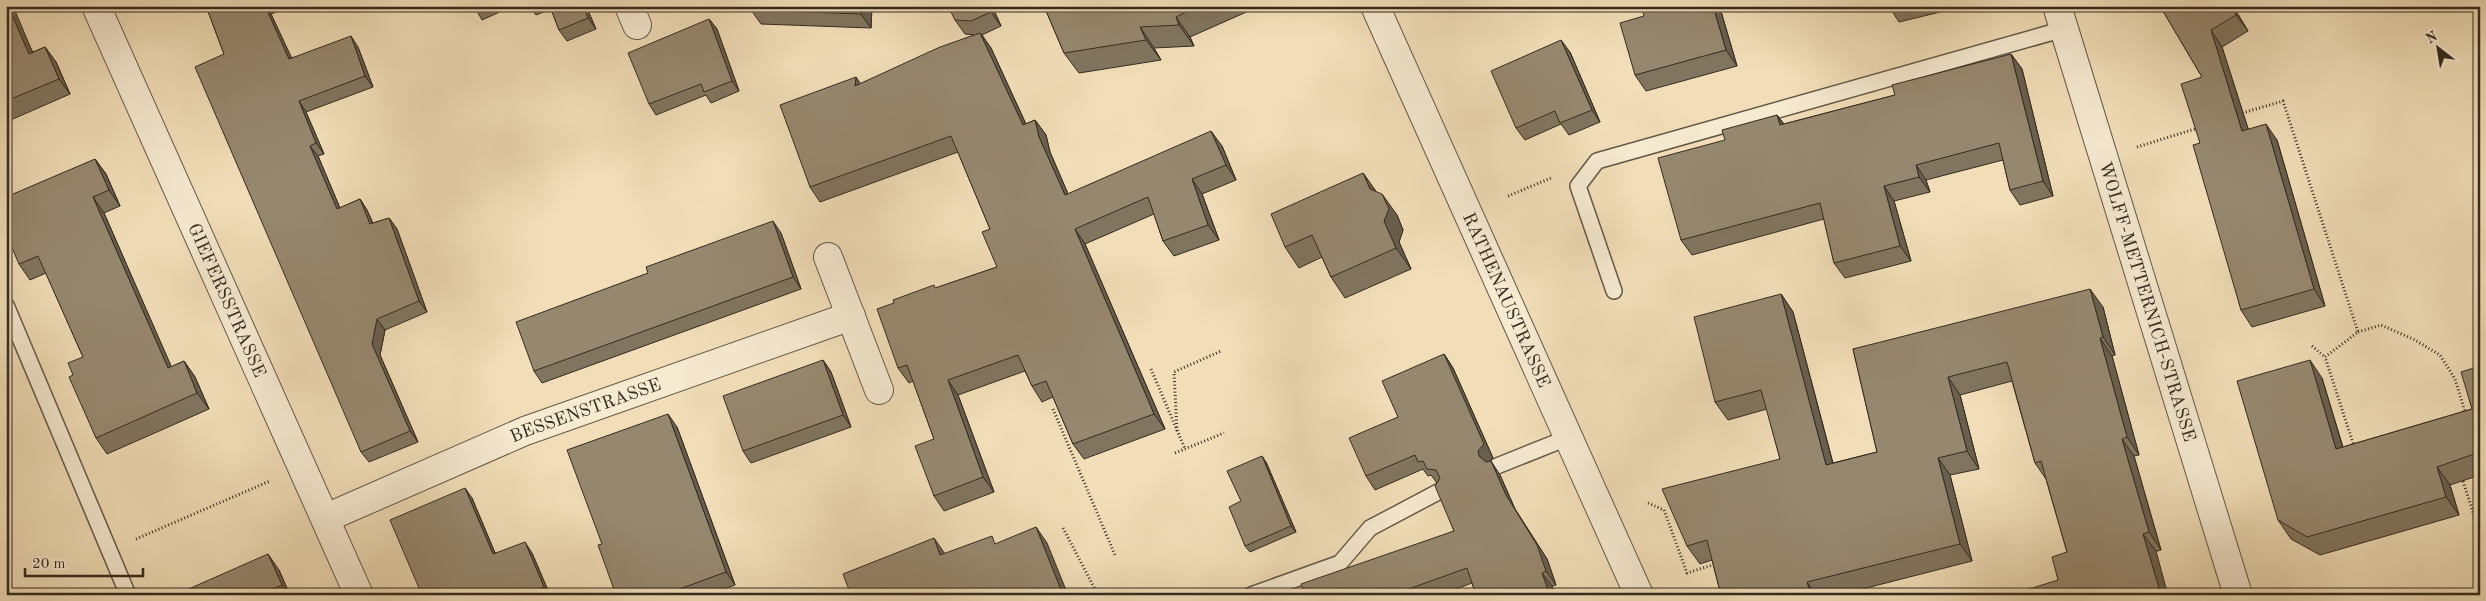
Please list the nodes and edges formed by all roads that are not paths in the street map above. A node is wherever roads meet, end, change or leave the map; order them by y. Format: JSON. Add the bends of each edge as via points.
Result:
{"nodes":[{"id":1,"x":96,"y":6,"type":"edge"},
{"id":2,"x":1375,"y":6,"type":"edge"},
{"id":3,"x":2061,"y":18,"type":"edge"},
{"id":4,"x":828,"y":257,"type":"dead end"},
{"id":5,"x":1614,"y":291,"type":"dead end"},
{"id":6,"x":6,"y":305,"type":"edge"},
{"id":7,"x":850,"y":316,"type":"junction"},
{"id":8,"x":879,"y":390,"type":"dead end"},
{"id":9,"x":1567,"y":438,"type":"junction"},
{"id":10,"x":1497,"y":466,"type":"dead end"},
{"id":11,"x":1440,"y":491,"type":"edge"},
{"id":12,"x":326,"y":518,"type":"junction"},
{"id":13,"x":128,"y":595,"type":"edge"},
{"id":14,"x":359,"y":595,"type":"edge"},
{"id":15,"x":1251,"y":595,"type":"edge"},
{"id":16,"x":1639,"y":595,"type":"edge"},
{"id":17,"x":2238,"y":595,"type":"edge"}],
"edges":[{"from":1,"to":12,"type":"street","name":"GIEFERSSTRASSE"},
{"from":2,"to":9,"type":"street","name":"RATHENAUSTRASSE"},
{"from":3,"to":5,"type":"lane","via":[[1597,161],[1578,186]]},
{"from":3,"to":17,"type":"street","name":"WOLFF-METTERNICH-STRASSE"},
{"from":4,"to":7,"type":"street"},
{"from":6,"to":13,"type":"lane"},
{"from":7,"to":8,"type":"street"},
{"from":7,"to":12,"type":"street","name":"BESSENSTRASSE","via":[[525,431]]},
{"from":9,"to":10,"type":"lane"},
{"from":9,"to":16,"type":"street","name":"RATHENAUSTRASSE"},
{"from":11,"to":15,"type":"lane","via":[[1370,528],[1340,563]]},
{"from":12,"to":14,"type":"street","name":"GIEFERSSTRASSE"}]}
